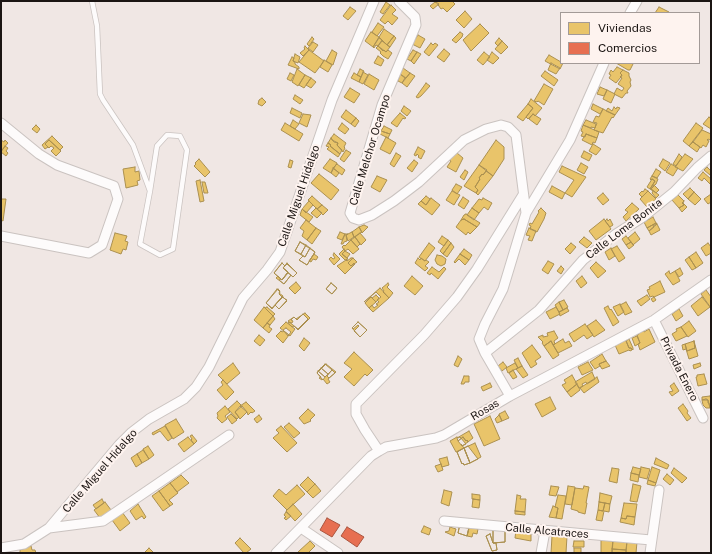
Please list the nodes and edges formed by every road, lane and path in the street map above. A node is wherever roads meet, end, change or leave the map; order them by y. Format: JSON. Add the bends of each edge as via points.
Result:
{"nodes":[{"id":1,"x":92,"y":1,"type":"edge"},
{"id":2,"x":374,"y":1,"type":"edge"},
{"id":3,"x":399,"y":1,"type":"edge"},
{"id":4,"x":637,"y":1,"type":"edge"},
{"id":5,"x":631,"y":12,"type":"edge"},
{"id":6,"x":604,"y":64,"type":"edge"},
{"id":7,"x":1,"y":124,"type":"edge"},
{"id":8,"x":711,"y":156,"type":"edge"},
{"id":9,"x":150,"y":191,"type":"junction"},
{"id":10,"x":523,"y":195,"type":"junction"},
{"id":11,"x":526,"y":213,"type":"junction"},
{"id":12,"x":1,"y":236,"type":"edge"},
{"id":13,"x":711,"y":280,"type":"edge"},
{"id":14,"x":654,"y":320,"type":"junction"},
{"id":15,"x":485,"y":353,"type":"junction"},
{"id":16,"x":510,"y":396,"type":"junction"},
{"id":17,"x":703,"y":418,"type":"dead end"},
{"id":18,"x":229,"y":435,"type":"dead end"},
{"id":19,"x":379,"y":451,"type":"junction"},
{"id":20,"x":658,"y":490,"type":"dead end"},
{"id":21,"x":444,"y":521,"type":"dead end"},
{"id":22,"x":49,"y":528,"type":"junction"},
{"id":23,"x":301,"y":528,"type":"junction"},
{"id":24,"x":545,"y":531,"type":"junction"},
{"id":25,"x":651,"y":540,"type":"junction"},
{"id":26,"x":1,"y":548,"type":"edge"},
{"id":27,"x":276,"y":553,"type":"edge"},
{"id":28,"x":338,"y":553,"type":"edge"},
{"id":29,"x":541,"y":553,"type":"edge"},
{"id":30,"x":650,"y":553,"type":"edge"}],
"edges":[{"from":1,"to":9,"type":"lane","via":[[97,26],[100,94],[133,145]]},
{"from":2,"to":22,"type":"street","name":"Calle Miguel Hidalgo","via":[[332,100],[280,252],[243,298],[209,367],[196,387],[184,399],[132,432]]},
{"from":3,"to":10,"type":"street","name":"Calle Melchor Ocampo","via":[[415,17],[416,25],[382,105],[350,213],[353,218],[359,220],[372,215],[419,182],[464,140],[501,125],[508,127],[516,135]]},
{"from":4,"to":5,"type":"street"},
{"from":6,"to":11,"type":"street","via":[[570,140]]},
{"from":7,"to":12,"type":"street","via":[[51,161],[114,186],[118,199],[102,245],[89,253]]},
{"from":8,"to":15,"type":"street","name":"Calle Loma Bonita","via":[[674,192],[583,260],[539,310]]},
{"from":9,"to":9,"type":"lane","via":[[140,244],[160,255],[173,249],[187,150],[180,136],[167,135],[156,146]]},
{"from":10,"to":11,"type":"street","name":"Calle Melchor Ocampo"},
{"from":10,"to":19,"type":"street","via":[[457,297],[424,335],[356,404],[356,414]]},
{"from":11,"to":15,"type":"street","name":"Calle Melchor Ocampo","via":[[504,289],[479,339]]},
{"from":13,"to":14,"type":"street","name":"Rosas"},
{"from":14,"to":16,"type":"street","name":"Rosas"},
{"from":14,"to":17,"type":"street","name":"Privada Enero"},
{"from":15,"to":16,"type":"street","name":"Calle Melchor Ocampo"},
{"from":16,"to":19,"type":"street","name":"Rosas","via":[[440,436],[386,447]]},
{"from":18,"to":22,"type":"street","name":"Calle Miguel Hidalgo","via":[[102,521]]},
{"from":19,"to":23,"type":"street","name":"Rosas","via":[[371,456]]},
{"from":20,"to":25,"type":"street"},
{"from":21,"to":24,"type":"street","name":"Calle Alcatraces"},
{"from":22,"to":26,"type":"street","name":"Calle Miguel Hidalgo","via":[[24,544]]},
{"from":23,"to":27,"type":"street","name":"Rosas"},
{"from":23,"to":28,"type":"street"},
{"from":24,"to":25,"type":"street","name":"Calle Alcatraces"},
{"from":24,"to":29,"type":"street"},
{"from":25,"to":30,"type":"street"}]}
